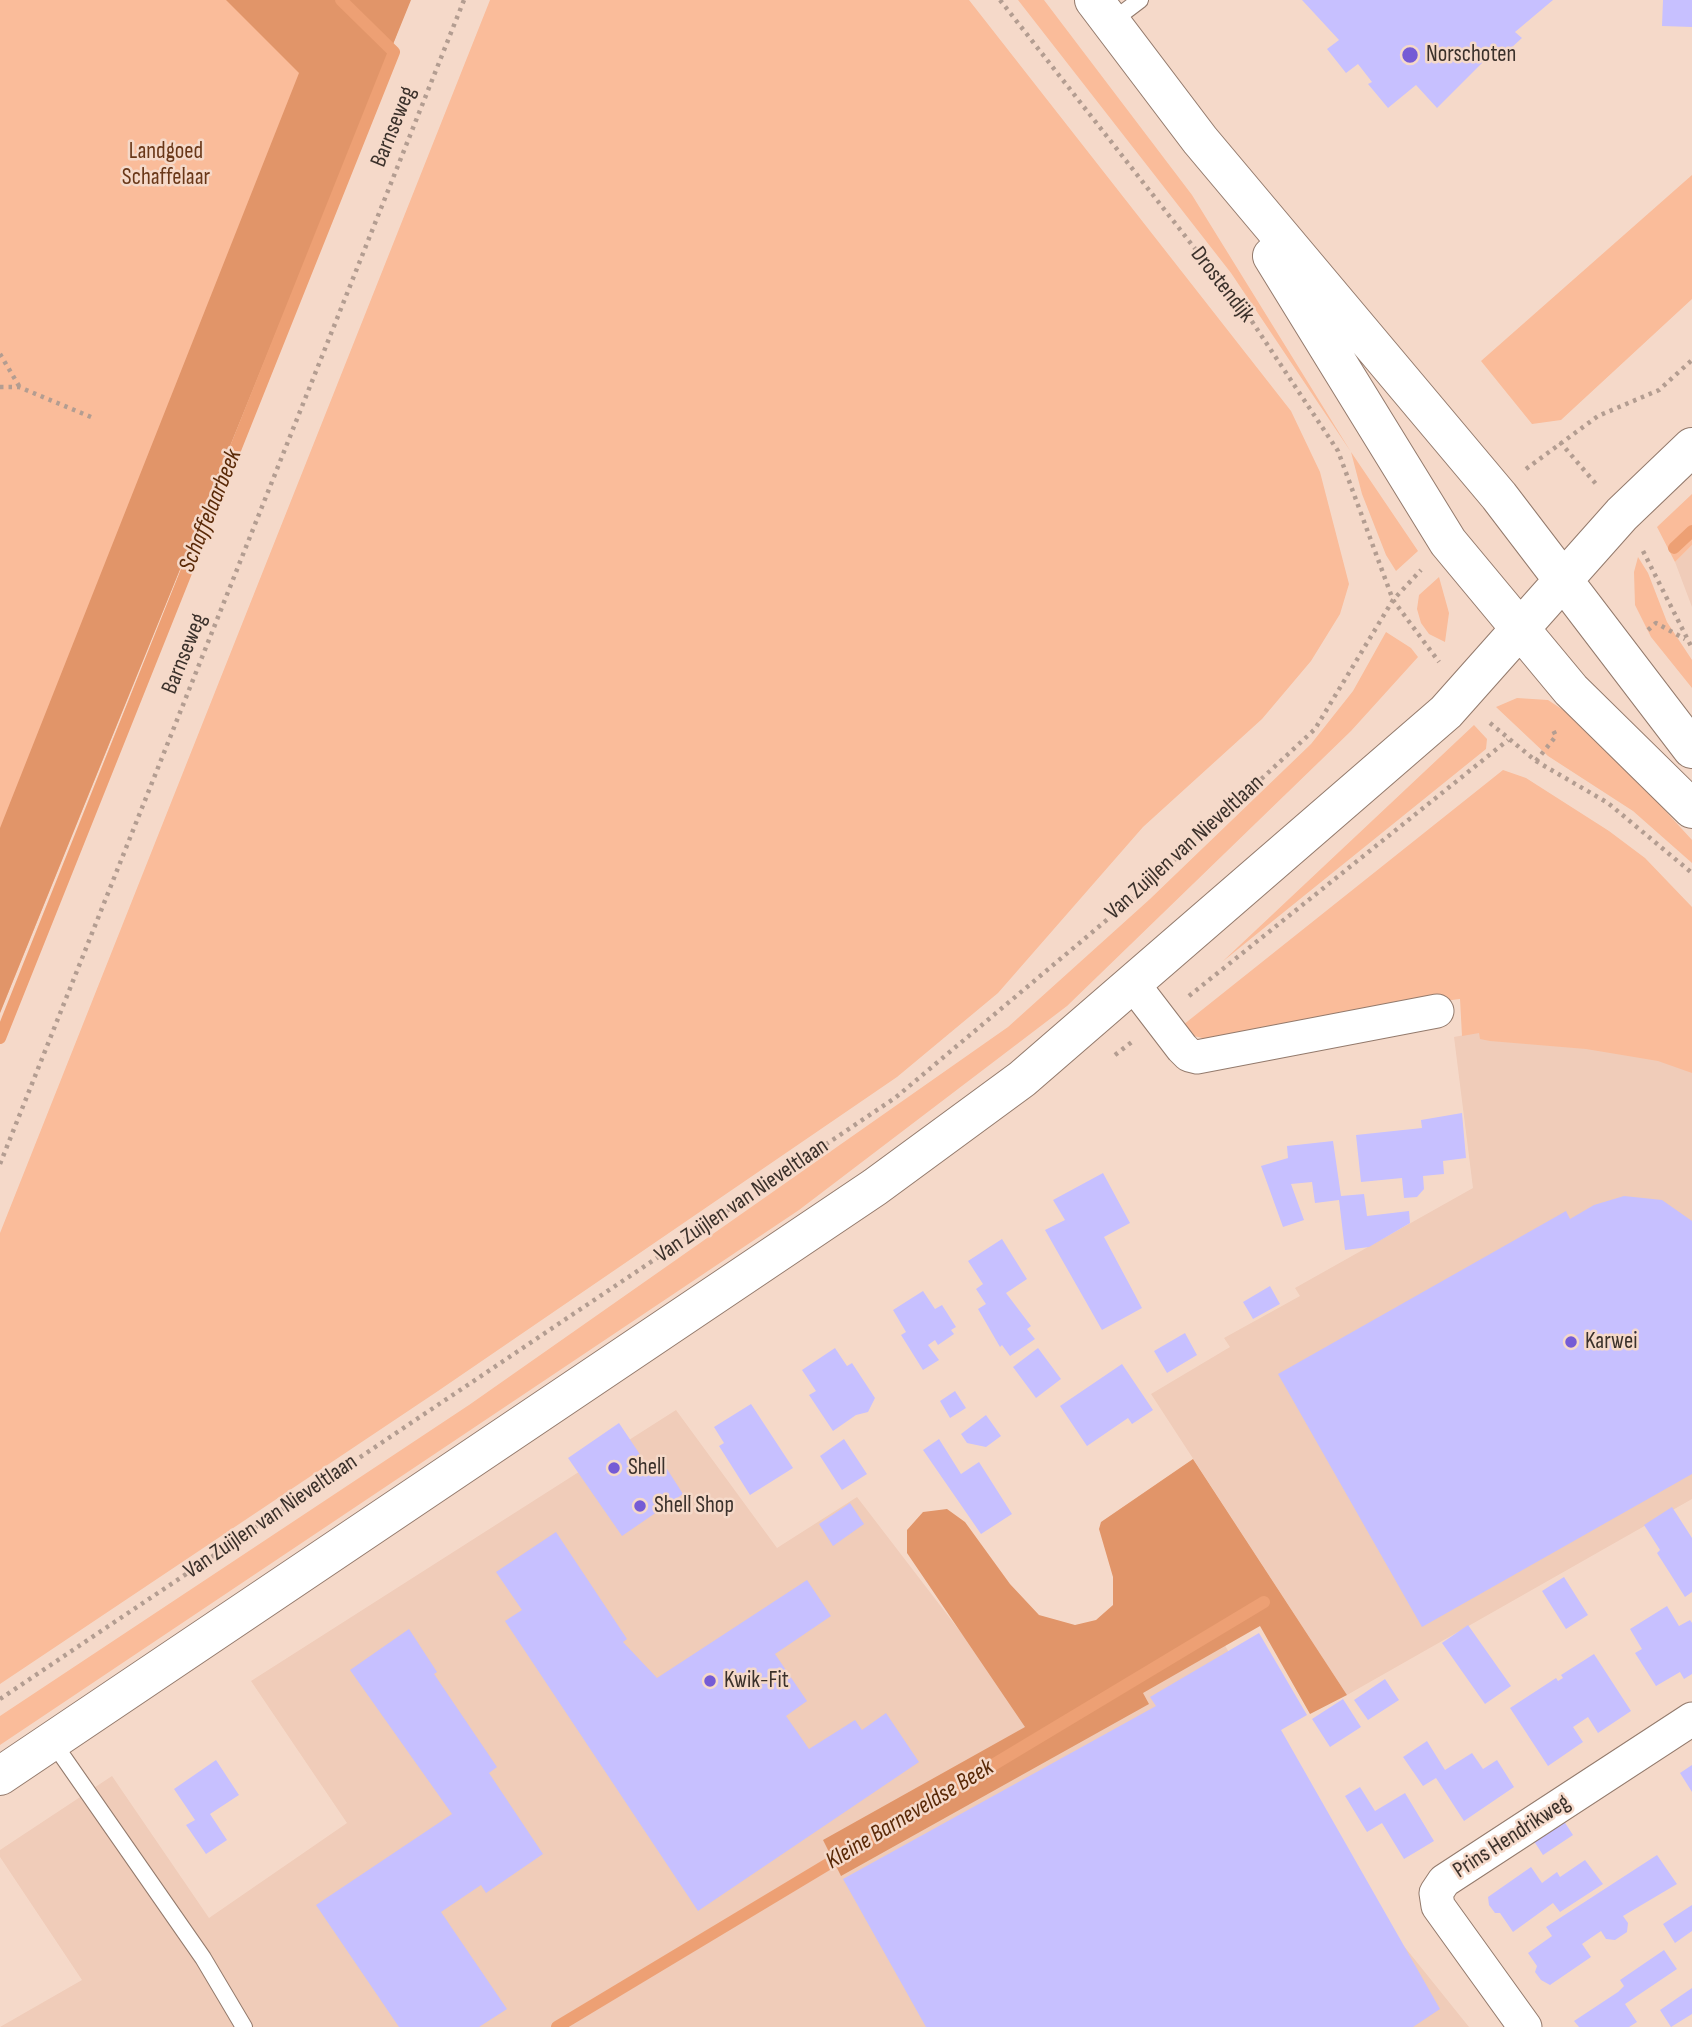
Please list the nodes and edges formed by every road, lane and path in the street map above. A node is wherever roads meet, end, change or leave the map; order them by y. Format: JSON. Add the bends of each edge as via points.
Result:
{"nodes":[{"id":1,"x":464,"y":0,"type":"edge"},
{"id":2,"x":1000,"y":0,"type":"edge"},
{"id":3,"x":1115,"y":7,"type":"edge"},
{"id":4,"x":1200,"y":140,"type":"junction"},
{"id":5,"x":0,"y":354,"type":"edge"},
{"id":6,"x":1692,"y":360,"type":"edge"},
{"id":7,"x":0,"y":387,"type":"edge"},
{"id":8,"x":19,"y":387,"type":"junction"},
{"id":9,"x":91,"y":417,"type":"dead end"},
{"id":10,"x":1560,"y":442,"type":"dead end"},
{"id":11,"x":1692,"y":447,"type":"edge"},
{"id":12,"x":1563,"y":579,"type":"junction"},
{"id":13,"x":1393,"y":600,"type":"joint"},
{"id":14,"x":1522,"y":628,"type":"junction"},
{"id":15,"x":1508,"y":740,"type":"dead end"},
{"id":16,"x":1692,"y":749,"type":"edge"},
{"id":17,"x":1692,"y":809,"type":"edge"},
{"id":18,"x":1692,"y":873,"type":"edge"},
{"id":19,"x":1133,"y":984,"type":"junction"},
{"id":20,"x":1437,"y":1012,"type":"dead end"},
{"id":21,"x":0,"y":1164,"type":"edge"},
{"id":22,"x":0,"y":1699,"type":"edge"},
{"id":23,"x":1692,"y":1719,"type":"edge"},
{"id":24,"x":52,"y":1741,"type":"junction"},
{"id":25,"x":0,"y":1776,"type":"edge"},
{"id":26,"x":244,"y":2027,"type":"edge"},
{"id":27,"x":1525,"y":2027,"type":"edge"}],
"edges":[{"from":1,"to":21,"type":"path","name":"Barnseweg"},
{"from":2,"to":13,"type":"path","name":"Drostendijk","via":[[1251,320],[1338,451]]},
{"from":3,"to":4,"type":"main road"},
{"from":4,"to":12,"type":"main road","via":[[1499,496]]},
{"from":4,"to":14,"type":"main road","via":[[1448,542]]},
{"from":5,"to":8,"type":"path"},
{"from":6,"to":10,"type":"path","via":[[1659,390],[1598,416]]},
{"from":7,"to":8,"type":"path"},
{"from":8,"to":9,"type":"path"},
{"from":11,"to":12,"type":"main road"},
{"from":12,"to":14,"type":"main road"},
{"from":12,"to":16,"type":"main road"},
{"from":13,"to":22,"type":"path","name":"Van Zuijlen van Nieveltlaan","via":[[1315,729],[1140,892],[895,1098]]},
{"from":14,"to":17,"type":"main road","via":[[1571,690]]},
{"from":14,"to":19,"type":"main road","via":[[1446,712]]},
{"from":15,"to":18,"type":"path","via":[[1608,803]]},
{"from":19,"to":20,"type":"street","via":[[1182,1048],[1197,1057]]},
{"from":19,"to":24,"type":"main road","via":[[1022,1079],[875,1187]]},
{"from":23,"to":27,"type":"street","name":"Prins Hendrikweg","via":[[1444,1881],[1436,1893],[1438,1906]]},
{"from":24,"to":25,"type":"main road"},
{"from":24,"to":26,"type":"lane","via":[[203,1958]]}]}
